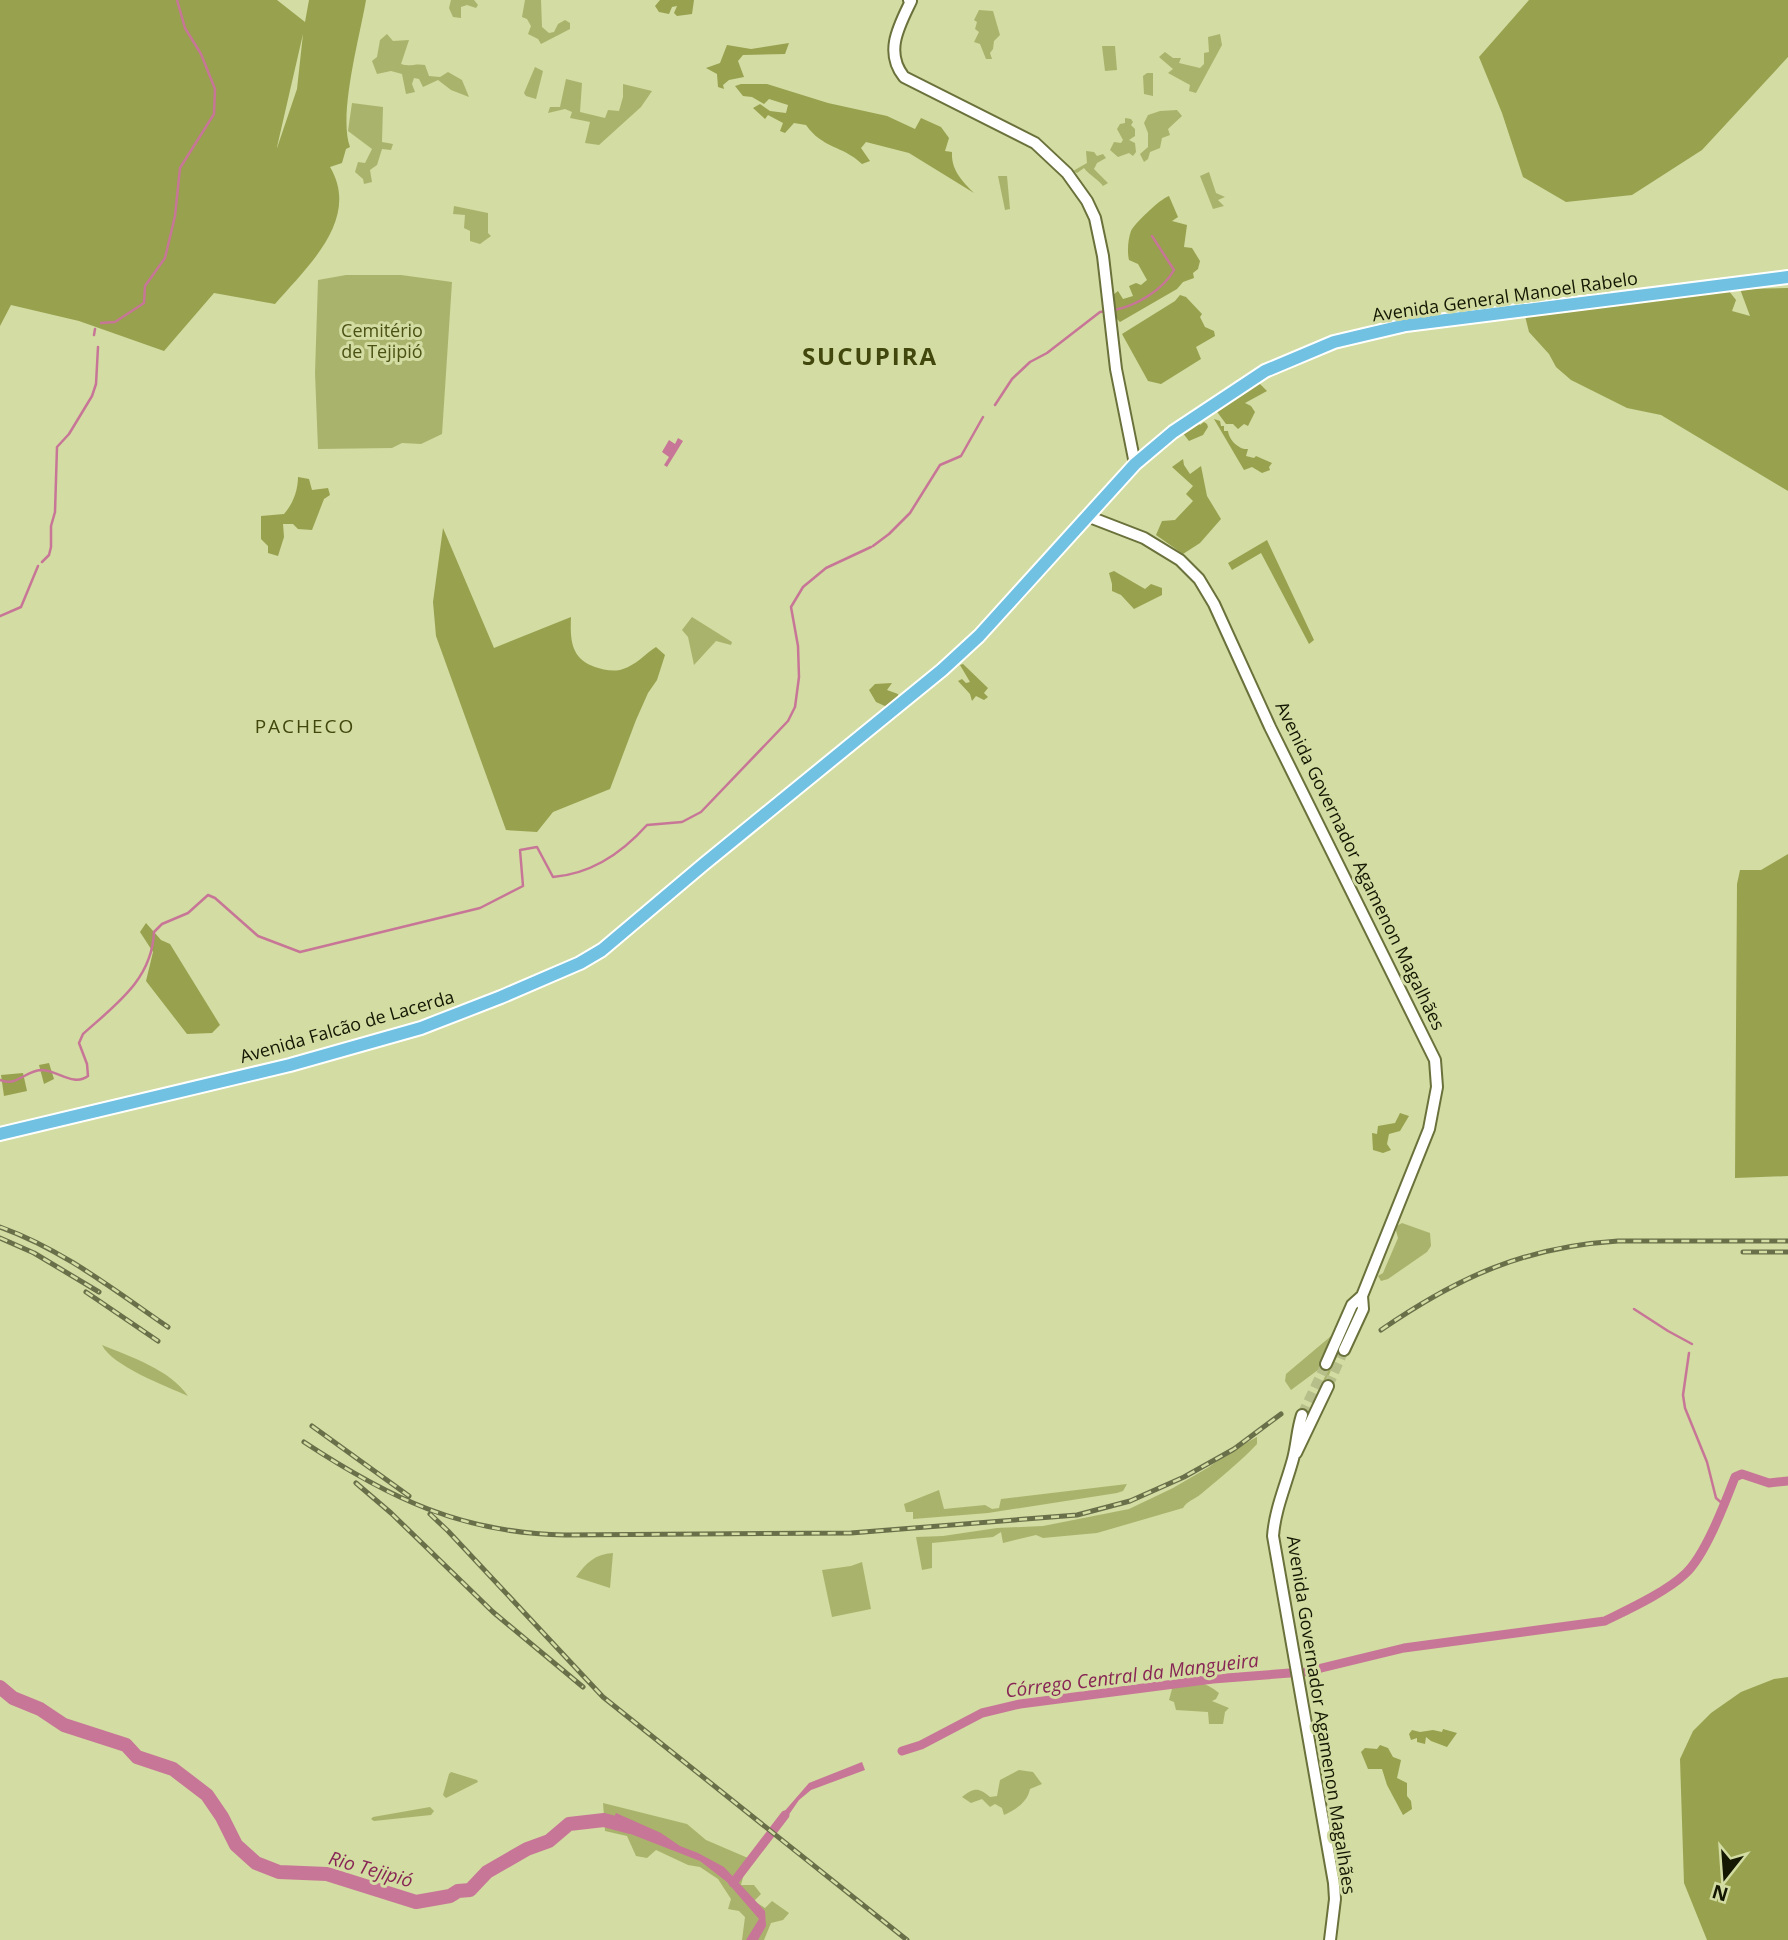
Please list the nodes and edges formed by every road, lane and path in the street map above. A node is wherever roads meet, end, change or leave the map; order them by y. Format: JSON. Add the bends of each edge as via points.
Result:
{"nodes":[{"id":1,"x":909,"y":0,"type":"edge"},
{"id":2,"x":1788,"y":277,"type":"edge"},
{"id":3,"x":1135,"y":464,"type":"junction"},
{"id":4,"x":1087,"y":516,"type":"junction"},
{"id":5,"x":870,"y":730,"type":"joint"},
{"id":6,"x":0,"y":1134,"type":"edge"},
{"id":7,"x":1362,"y":1296,"type":"junction"},
{"id":8,"x":1344,"y":1350,"type":"tunnel mouth"},
{"id":9,"x":1326,"y":1364,"type":"tunnel mouth"},
{"id":10,"x":1328,"y":1386,"type":"tunnel mouth"},
{"id":11,"x":1303,"y":1415,"type":"tunnel mouth"},
{"id":12,"x":1294,"y":1455,"type":"junction"},
{"id":13,"x":1330,"y":1940,"type":"edge"}],
"edges":[{"from":1,"to":3,"type":"main road","via":[[893,46],[898,70],[912,82],[1035,143],[1067,173],[1087,201],[1095,218],[1120,395]]},
{"from":2,"to":3,"type":"main road","name":"Avenida General Manoel Rabelo","via":[[1406,325],[1334,342],[1265,371],[1173,432]]},
{"from":3,"to":4,"type":"main road","name":"Avenida General Manoel Rabelo"},
{"from":4,"to":5,"type":"main road","name":"Avenida General Manoel Rabelo","via":[[979,636]]},
{"from":4,"to":7,"type":"main road","name":"Avenida Governador Agamenon Magalhães","via":[[1144,538],[1180,560],[1199,579],[1435,1060],[1437,1087],[1429,1129]]},
{"from":5,"to":6,"type":"main road","name":"Avenida Falcão de Lacerda","via":[[603,950],[558,974],[421,1028],[290,1065]]},
{"from":7,"to":8,"type":"main road","name":"Avenida Governador Agamenon Magalhães","via":[[1363,1308]]},
{"from":7,"to":9,"type":"main road","name":"Avenida Governador Agamenon Magalhães","via":[[1352,1306]]},
{"from":10,"to":12,"type":"main road","name":"Avenida Governador Agamenon Magalhães"},
{"from":11,"to":12,"type":"main road","name":"Avenida Governador Agamenon Magalhães"},
{"from":12,"to":13,"type":"main road","name":"Avenida Governador Agamenon Magalhães","via":[[1273,1536],[1334,1882]]}]}
